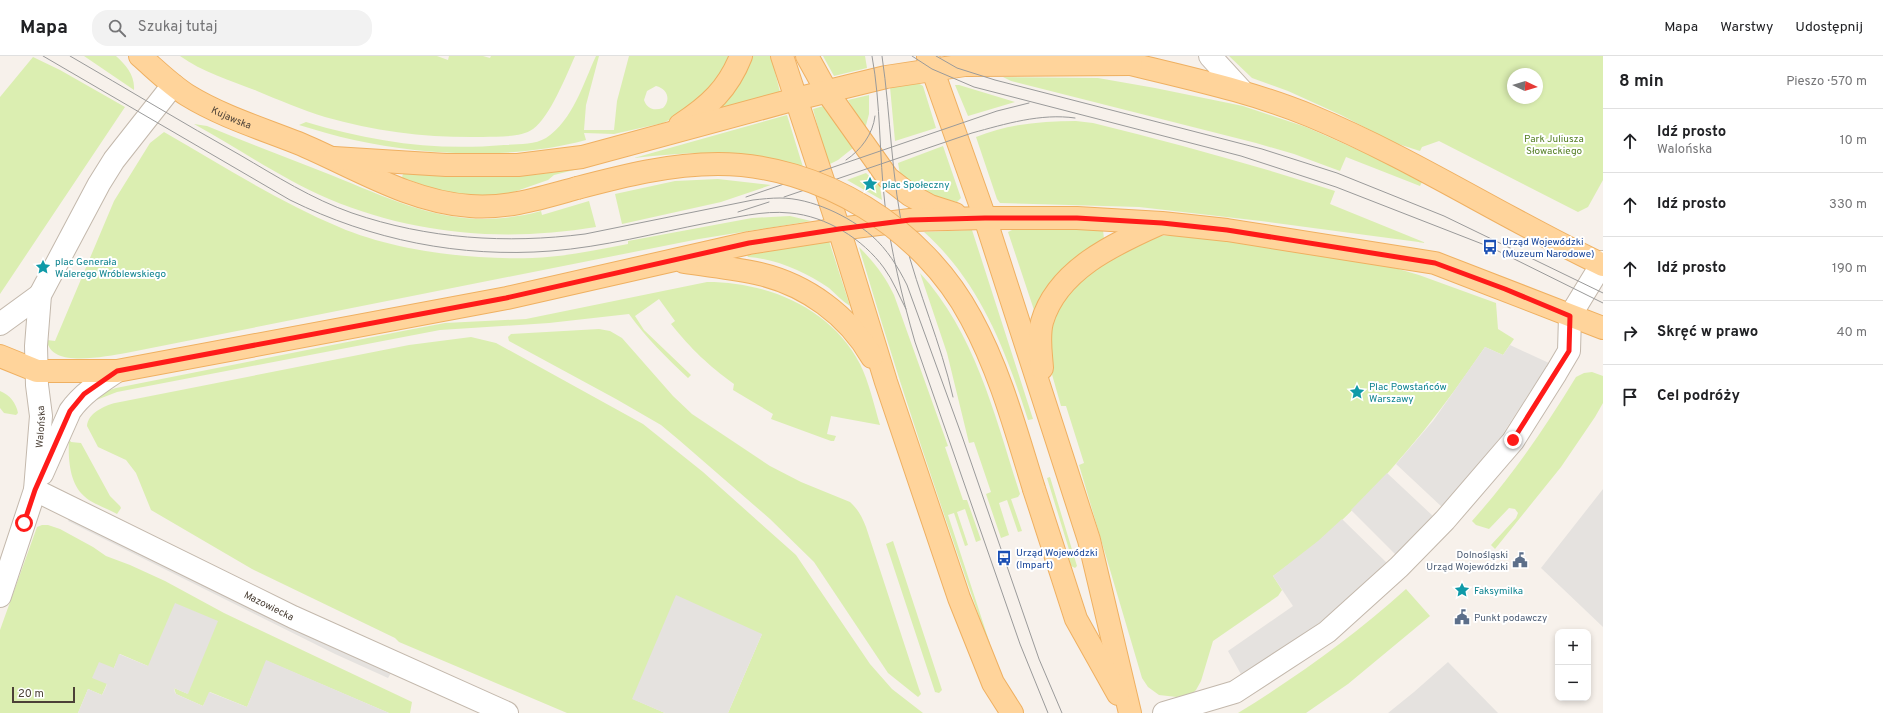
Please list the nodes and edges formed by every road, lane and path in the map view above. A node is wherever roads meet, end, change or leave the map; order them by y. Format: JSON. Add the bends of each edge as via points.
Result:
{"nodes":[{"id":1,"x":140,"y":56,"type":"edge"},
{"id":2,"x":741,"y":56,"type":"edge"},
{"id":3,"x":782,"y":56,"type":"edge"},
{"id":4,"x":807,"y":56,"type":"edge"},
{"id":5,"x":1111,"y":56,"type":"edge"},
{"id":6,"x":1210,"y":56,"type":"edge"},
{"id":7,"x":930,"y":63,"type":"edge"},
{"id":8,"x":1131,"y":64,"type":"junction"},
{"id":9,"x":173,"y":84,"type":"junction"},
{"id":10,"x":1242,"y":91,"type":"junction"},
{"id":11,"x":827,"y":92,"type":"junction"},
{"id":12,"x":796,"y":99,"type":"junction"},
{"id":13,"x":662,"y":137,"type":"junction"},
{"id":14,"x":334,"y":158,"type":"junction"},
{"id":15,"x":976,"y":218,"type":"junction"},
{"id":16,"x":1162,"y":223,"type":"junction"},
{"id":17,"x":839,"y":229,"type":"junction"},
{"id":18,"x":673,"y":260,"type":"junction"},
{"id":19,"x":1603,"y":264,"type":"edge"},
{"id":20,"x":40,"y":295,"type":"junction"},
{"id":21,"x":1570,"y":316,"type":"junction"},
{"id":22,"x":0,"y":324,"type":"edge"},
{"id":23,"x":1603,"y":328,"type":"edge"},
{"id":24,"x":0,"y":356,"type":"edge"},
{"id":25,"x":37,"y":371,"type":"junction"},
{"id":26,"x":117,"y":371,"type":"junction"},
{"id":27,"x":886,"y":382,"type":"junction"},
{"id":28,"x":1045,"y":401,"type":"junction"},
{"id":29,"x":35,"y":490,"type":"junction"},
{"id":30,"x":0,"y":596,"type":"edge"},
{"id":31,"x":507,"y":713,"type":"edge"},
{"id":32,"x":1012,"y":713,"type":"edge"},
{"id":33,"x":1129,"y":713,"type":"edge"},
{"id":34,"x":1164,"y":713,"type":"edge"}],
"edges":[{"from":1,"to":9,"type":"main road","name":"Kujawska"},
{"from":2,"to":13,"type":"main road","via":[[736,70],[724,88],[705,109]]},
{"from":3,"to":12,"type":"main road"},
{"from":4,"to":11,"type":"main road"},
{"from":5,"to":8,"type":"main road"},
{"from":6,"to":10,"type":"street"},
{"from":7,"to":8,"type":"main road"},
{"from":7,"to":11,"type":"main road"},
{"from":7,"to":15,"type":"main road"},
{"from":8,"to":10,"type":"main road"},
{"from":9,"to":14,"type":"main road","name":"Kujawska","via":[[185,94],[211,108]]},
{"from":9,"to":20,"type":"street","via":[[114,160]]},
{"from":10,"to":19,"type":"main road","via":[[1345,131],[1446,182],[1543,236]]},
{"from":11,"to":12,"type":"main road"},
{"from":11,"to":15,"type":"main road","via":[[888,178],[930,206]]},
{"from":12,"to":13,"type":"main road"},
{"from":12,"to":17,"type":"main road"},
{"from":13,"to":14,"type":"main road","via":[[582,157],[518,165],[446,165]]},
{"from":14,"to":33,"type":"main road","name":"Kujawska","bridge":true,"via":[[419,196],[455,205],[481,207],[503,206],[659,168],[735,165],[790,174],[842,195],[879,216],[918,248],[938,270],[971,318],[999,382],[1076,619]]},
{"from":15,"to":16,"type":"main road","via":[[1077,218]]},
{"from":15,"to":17,"type":"main road","via":[[910,220]]},
{"from":15,"to":28,"type":"main road"},
{"from":16,"to":21,"type":"main road","via":[[1227,230],[1435,263]]},
{"from":16,"to":28,"type":"main road","via":[[1116,243],[1098,254],[1069,278],[1056,295],[1048,308],[1041,331]]},
{"from":17,"to":18,"type":"main road","via":[[749,243]]},
{"from":17,"to":27,"type":"main road"},
{"from":18,"to":26,"type":"main road","via":[[506,298]]},
{"from":18,"to":27,"type":"main road","via":[[760,274],[796,287],[844,319],[865,345]]},
{"from":19,"to":21,"type":"street"},
{"from":20,"to":22,"type":"street"},
{"from":20,"to":25,"type":"street"},
{"from":21,"to":23,"type":"main road"},
{"from":21,"to":34,"type":"street","via":[[1569,351],[1513,440],[1445,520],[1399,567],[1327,632],[1235,692]]},
{"from":24,"to":25,"type":"main road"},
{"from":25,"to":26,"type":"main road"},
{"from":25,"to":29,"type":"street","name":"Walońska","via":[[41,416]]},
{"from":26,"to":29,"type":"street","via":[[84,394],[70,411]]},
{"from":27,"to":32,"type":"main road","via":[[959,598],[993,683]]},
{"from":28,"to":33,"type":"main road","via":[[1088,540]]},
{"from":29,"to":30,"type":"street","name":"Walońska"},
{"from":29,"to":31,"type":"street","name":"Mazowiecka","via":[[293,617]]}]}
